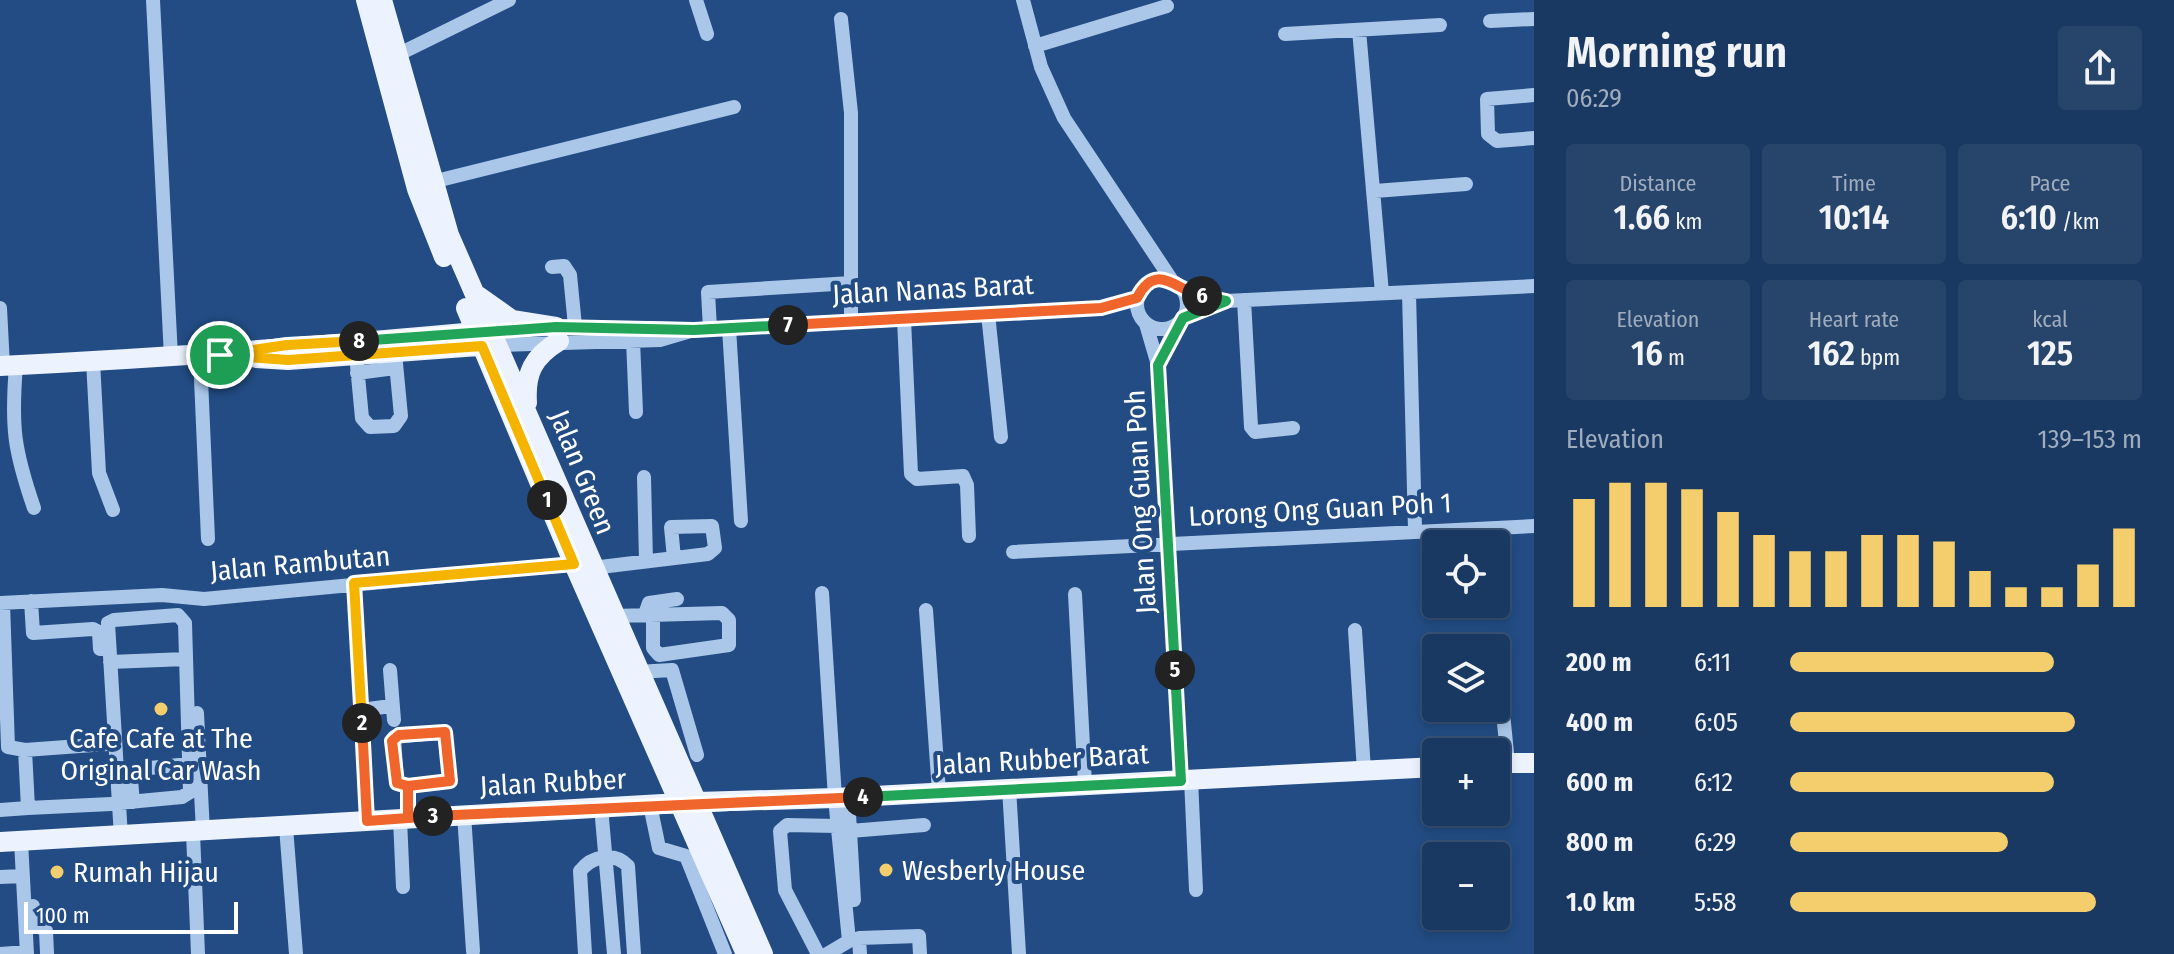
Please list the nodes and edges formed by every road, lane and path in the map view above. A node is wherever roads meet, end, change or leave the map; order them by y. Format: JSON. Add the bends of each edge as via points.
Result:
{"nodes":[{"id":1,"x":153,"y":0,"type":"edge"},
{"id":2,"x":366,"y":0,"type":"edge"},
{"id":3,"x":382,"y":0,"type":"edge"},
{"id":4,"x":509,"y":0,"type":"edge"},
{"id":5,"x":696,"y":0,"type":"edge"},
{"id":6,"x":1023,"y":0,"type":"edge"},
{"id":7,"x":1167,"y":6,"type":"dead end"},
{"id":8,"x":841,"y":19,"type":"dead end"},
{"id":9,"x":1534,"y":19,"type":"edge"},
{"id":10,"x":1490,"y":21,"type":"dead end"},
{"id":11,"x":1440,"y":25,"type":"dead end"},
{"id":12,"x":1359,"y":30,"type":"junction"},
{"id":13,"x":707,"y":34,"type":"dead end"},
{"id":14,"x":1285,"y":34,"type":"dead end"},
{"id":15,"x":1035,"y":46,"type":"junction"},
{"id":16,"x":397,"y":55,"type":"junction"},
{"id":17,"x":1534,"y":95,"type":"edge"},
{"id":18,"x":734,"y":107,"type":"dead end"},
{"id":19,"x":1534,"y":138,"type":"edge"},
{"id":20,"x":432,"y":182,"type":"junction"},
{"id":21,"x":1466,"y":184,"type":"dead end"},
{"id":22,"x":1375,"y":191,"type":"junction"},
{"id":23,"x":1151,"y":253,"type":"junction"},
{"id":24,"x":552,"y":267,"type":"dead end"},
{"id":25,"x":1150,"y":282,"type":"junction"},
{"id":26,"x":1173,"y":282,"type":"junction"},
{"id":27,"x":851,"y":283,"type":"junction"},
{"id":28,"x":1534,"y":286,"type":"edge"},
{"id":29,"x":1185,"y":293,"type":"junction"},
{"id":30,"x":1382,"y":293,"type":"junction"},
{"id":31,"x":1409,"y":293,"type":"junction"},
{"id":32,"x":474,"y":294,"type":"junction"},
{"id":33,"x":1137,"y":298,"type":"junction"},
{"id":34,"x":1244,"y":300,"type":"junction"},
{"id":35,"x":1226,"y":301,"type":"junction"},
{"id":36,"x":0,"y":308,"type":"edge"},
{"id":37,"x":1101,"y":308,"type":"junction"},
{"id":38,"x":988,"y":314,"type":"junction"},
{"id":39,"x":904,"y":319,"type":"junction"},
{"id":40,"x":851,"y":321,"type":"junction"},
{"id":41,"x":1180,"y":321,"type":"junction"},
{"id":42,"x":1144,"y":322,"type":"junction"},
{"id":43,"x":729,"y":328,"type":"junction"},
{"id":44,"x":710,"y":329,"type":"junction"},
{"id":45,"x":694,"y":330,"type":"junction"},
{"id":46,"x":563,"y":332,"type":"junction"},
{"id":47,"x":487,"y":338,"type":"junction"},
{"id":48,"x":633,"y":340,"type":"junction"},
{"id":49,"x":210,"y":356,"type":"junction"},
{"id":50,"x":171,"y":357,"type":"junction"},
{"id":51,"x":395,"y":360,"type":"junction"},
{"id":52,"x":93,"y":361,"type":"junction"},
{"id":53,"x":356,"y":364,"type":"junction"},
{"id":54,"x":7,"y":365,"type":"edge"},
{"id":55,"x":1158,"y":365,"type":"junction"},
{"id":56,"x":527,"y":411,"type":"junction"},
{"id":57,"x":636,"y":412,"type":"dead end"},
{"id":58,"x":1293,"y":428,"type":"dead end"},
{"id":59,"x":1001,"y":437,"type":"dead end"},
{"id":60,"x":644,"y":477,"type":"dead end"},
{"id":61,"x":34,"y":508,"type":"dead end"},
{"id":62,"x":113,"y":510,"type":"dead end"},
{"id":63,"x":741,"y":521,"type":"dead end"},
{"id":64,"x":1534,"y":526,"type":"edge"},
{"id":65,"x":1415,"y":529,"type":"junction"},
{"id":66,"x":969,"y":536,"type":"dead end"},
{"id":67,"x":208,"y":539,"type":"dead end"},
{"id":68,"x":1168,"y":542,"type":"junction"},
{"id":69,"x":1013,"y":552,"type":"dead end"},
{"id":70,"x":674,"y":558,"type":"dead end"},
{"id":71,"x":646,"y":561,"type":"junction"},
{"id":72,"x":583,"y":566,"type":"junction"},
{"id":73,"x":354,"y":583,"type":"junction"},
{"id":74,"x":822,"y":593,"type":"dead end"},
{"id":75,"x":1075,"y":594,"type":"dead end"},
{"id":76,"x":677,"y":599,"type":"dead end"},
{"id":77,"x":31,"y":601,"type":"junction"},
{"id":78,"x":2,"y":603,"type":"edge"},
{"id":79,"x":926,"y":610,"type":"dead end"},
{"id":80,"x":649,"y":615,"type":"junction"},
{"id":81,"x":614,"y":616,"type":"junction"},
{"id":82,"x":1355,"y":630,"type":"dead end"},
{"id":83,"x":186,"y":659,"type":"junction"},
{"id":84,"x":110,"y":662,"type":"junction"},
{"id":85,"x":390,"y":670,"type":"dead end"},
{"id":86,"x":637,"y":672,"type":"junction"},
{"id":87,"x":195,"y":678,"type":"dead end"},
{"id":88,"x":361,"y":710,"type":"junction"},
{"id":89,"x":107,"y":744,"type":"junction"},
{"id":90,"x":4,"y":747,"type":"edge"},
{"id":91,"x":25,"y":750,"type":"junction"},
{"id":92,"x":697,"y":755,"type":"dead end"},
{"id":93,"x":1510,"y":763,"type":"edge"},
{"id":94,"x":1534,"y":763,"type":"edge"},
{"id":95,"x":189,"y":764,"type":"junction"},
{"id":96,"x":1422,"y":768,"type":"edge"},
{"id":97,"x":123,"y":771,"type":"junction"},
{"id":98,"x":1364,"y":771,"type":"junction"},
{"id":99,"x":1186,"y":780,"type":"junction"},
{"id":100,"x":1085,"y":784,"type":"junction"},
{"id":101,"x":408,"y":786,"type":"junction"},
{"id":102,"x":1009,"y":788,"type":"junction"},
{"id":103,"x":939,"y":792,"type":"junction"},
{"id":104,"x":841,"y":798,"type":"junction"},
{"id":105,"x":121,"y":803,"type":"junction"},
{"id":106,"x":688,"y":803,"type":"junction"},
{"id":107,"x":650,"y":805,"type":"junction"},
{"id":108,"x":601,"y":807,"type":"junction"},
{"id":109,"x":28,"y":808,"type":"junction"},
{"id":110,"x":0,"y":810,"type":"edge"},
{"id":111,"x":464,"y":814,"type":"junction"},
{"id":112,"x":404,"y":818,"type":"junction"},
{"id":113,"x":367,"y":821,"type":"junction"},
{"id":114,"x":924,"y":825,"type":"dead end"},
{"id":115,"x":286,"y":827,"type":"junction"},
{"id":116,"x":843,"y":829,"type":"junction"},
{"id":117,"x":198,"y":832,"type":"junction"},
{"id":118,"x":117,"y":837,"type":"junction"},
{"id":119,"x":0,"y":842,"type":"edge"},
{"id":120,"x":21,"y":848,"type":"junction"},
{"id":121,"x":605,"y":857,"type":"junction"},
{"id":122,"x":23,"y":876,"type":"junction"},
{"id":123,"x":0,"y":877,"type":"edge"},
{"id":124,"x":403,"y":887,"type":"dead end"},
{"id":125,"x":1196,"y":890,"type":"dead end"},
{"id":126,"x":854,"y":900,"type":"dead end"},
{"id":127,"x":854,"y":940,"type":"junction"},
{"id":128,"x":473,"y":951,"type":"dead end"},
{"id":129,"x":27,"y":953,"type":"edge"},
{"id":130,"x":47,"y":953,"type":"edge"},
{"id":131,"x":0,"y":954,"type":"edge"},
{"id":132,"x":198,"y":954,"type":"edge"},
{"id":133,"x":296,"y":954,"type":"edge"},
{"id":134,"x":585,"y":954,"type":"edge"},
{"id":135,"x":614,"y":954,"type":"edge"},
{"id":136,"x":634,"y":954,"type":"edge"},
{"id":137,"x":725,"y":954,"type":"edge"},
{"id":138,"x":746,"y":954,"type":"edge"},
{"id":139,"x":763,"y":954,"type":"edge"},
{"id":140,"x":818,"y":954,"type":"edge"},
{"id":141,"x":827,"y":954,"type":"edge"},
{"id":142,"x":860,"y":954,"type":"edge"},
{"id":143,"x":920,"y":954,"type":"edge"},
{"id":144,"x":1019,"y":954,"type":"edge"}],
"edges":[{"from":1,"to":50,"type":"street"},
{"from":2,"to":47,"type":"main road","name":"Jalan Green","via":[[417,189]]},
{"from":3,"to":16,"type":"main road","name":"Jalan Green"},
{"from":4,"to":16,"type":"street"},
{"from":5,"to":13,"type":"street"},
{"from":6,"to":15,"type":"street"},
{"from":7,"to":15,"type":"street"},
{"from":8,"to":27,"type":"street","via":[[851,113]]},
{"from":9,"to":10,"type":"street"},
{"from":11,"to":12,"type":"street"},
{"from":12,"to":14,"type":"street"},
{"from":12,"to":22,"type":"street"},
{"from":15,"to":23,"type":"street","via":[[1064,118]]},
{"from":16,"to":20,"type":"main road","name":"Jalan Green"},
{"from":17,"to":19,"type":"street","via":[[1487,99],[1485,115],[1488,134],[1497,141]]},
{"from":18,"to":20,"type":"street"},
{"from":20,"to":32,"type":"main road","name":"Jalan Green"},
{"from":21,"to":22,"type":"street"},
{"from":22,"to":30,"type":"street"},
{"from":23,"to":25,"type":"street"},
{"from":23,"to":26,"type":"street","via":[[1163,262]]},
{"from":24,"to":46,"type":"street","via":[[564,266],[570,275]]},
{"from":25,"to":26,"type":"street"},
{"from":25,"to":33,"type":"street"},
{"from":26,"to":29,"type":"street"},
{"from":27,"to":40,"type":"street"},
{"from":27,"to":44,"type":"street","via":[[708,292]]},
{"from":28,"to":31,"type":"street"},
{"from":29,"to":35,"type":"street"},
{"from":29,"to":41,"type":"street"},
{"from":30,"to":31,"type":"street"},
{"from":30,"to":34,"type":"street"},
{"from":31,"to":65,"type":"street"},
{"from":32,"to":46,"type":"main road","via":[[512,320]]},
{"from":32,"to":47,"type":"main road","name":"Jalan Green"},
{"from":33,"to":37,"type":"street","name":"Jalan Nanas Barat"},
{"from":33,"to":42,"type":"street"},
{"from":34,"to":35,"type":"street"},
{"from":34,"to":58,"type":"street","via":[[1251,427],[1255,432]]},
{"from":35,"to":41,"type":"street"},
{"from":36,"to":54,"type":"street"},
{"from":37,"to":38,"type":"street","name":"Jalan Nanas Barat"},
{"from":37,"to":42,"type":"street","name":"Jalan Nanas Barat"},
{"from":38,"to":39,"type":"street","name":"Jalan Nanas Barat"},
{"from":38,"to":59,"type":"street"},
{"from":39,"to":40,"type":"street","name":"Jalan Nanas Barat"},
{"from":39,"to":66,"type":"street","via":[[911,474],[917,479],[963,476]]},
{"from":40,"to":43,"type":"street","name":"Jalan Nanas Barat"},
{"from":41,"to":42,"type":"street","via":[[1160,329]]},
{"from":41,"to":55,"type":"street","name":"Jalan Ong Guan Poh"},
{"from":42,"to":55,"type":"street","name":"Jalan Ong Guan Poh"},
{"from":43,"to":44,"type":"street","name":"Jalan Nanas Barat"},
{"from":43,"to":63,"type":"street"},
{"from":44,"to":45,"type":"street","name":"Jalan Nanas Barat"},
{"from":45,"to":46,"type":"street"},
{"from":45,"to":48,"type":"street","name":"Jalan Nanas Barat","via":[[660,340]]},
{"from":46,"to":47,"type":"street"},
{"from":46,"to":48,"type":"street","name":"Jalan Nanas Barat"},
{"from":46,"to":56,"type":"main road","via":[[531,365],[525,380]]},
{"from":47,"to":49,"type":"main road","via":[[287,345]]},
{"from":47,"to":51,"type":"main road"},
{"from":47,"to":56,"type":"main road","name":"Jalan Green"},
{"from":47,"to":72,"type":"main road","name":"Jalan Green"},
{"from":48,"to":57,"type":"street"},
{"from":49,"to":50,"type":"main road"},
{"from":49,"to":53,"type":"main road"},
{"from":49,"to":67,"type":"street"},
{"from":50,"to":52,"type":"main road"},
{"from":51,"to":53,"type":"main road"},
{"from":51,"to":53,"type":"street","via":[[401,416],[394,426],[370,427],[362,418]]},
{"from":52,"to":54,"type":"main road"},
{"from":52,"to":62,"type":"street","via":[[99,473]]},
{"from":54,"to":61,"type":"street","via":[[16,455]]},
{"from":55,"to":68,"type":"street","name":"Jalan Ong Guan Poh"},
{"from":56,"to":72,"type":"main road","name":"Jalan Green"},
{"from":60,"to":71,"type":"street"},
{"from":64,"to":65,"type":"street","name":"Lorong Ong Guan Poh 1"},
{"from":65,"to":68,"type":"street","name":"Lorong Ong Guan Poh 1"},
{"from":68,"to":69,"type":"street","name":"Lorong Ong Guan Poh 1"},
{"from":68,"to":99,"type":"street","name":"Jalan Ong Guan Poh"},
{"from":70,"to":71,"type":"street","name":"Jalan Rambutan"},
{"from":71,"to":72,"type":"street","name":"Jalan Rambutan"},
{"from":72,"to":73,"type":"street","name":"Jalan Rambutan"},
{"from":72,"to":81,"type":"main road","name":"Jalan Green"},
{"from":72,"to":106,"type":"main road","name":"Jalan Green"},
{"from":73,"to":77,"type":"street","name":"Jalan Rambutan","via":[[204,599],[162,595]]},
{"from":73,"to":88,"type":"street"},
{"from":74,"to":104,"type":"street"},
{"from":75,"to":100,"type":"street"},
{"from":76,"to":80,"type":"street","via":[[649,603]]},
{"from":77,"to":78,"type":"street","name":"Jalan Rambutan"},
{"from":77,"to":89,"type":"street","via":[[33,633],[99,632]]},
{"from":78,"to":90,"type":"street"},
{"from":79,"to":103,"type":"street"},
{"from":80,"to":80,"type":"street","via":[[727,615],[729,645],[659,655],[653,648]]},
{"from":80,"to":81,"type":"street"},
{"from":81,"to":86,"type":"main road","name":"Jalan Green"},
{"from":82,"to":98,"type":"street"},
{"from":83,"to":84,"type":"street"},
{"from":83,"to":84,"type":"street","via":[[185,623],[178,615],[108,623]]},
{"from":83,"to":95,"type":"street"},
{"from":84,"to":97,"type":"street"},
{"from":85,"to":88,"type":"street","via":[[392,713]]},
{"from":86,"to":92,"type":"street","via":[[672,670]]},
{"from":86,"to":106,"type":"main road","name":"Jalan Green"},
{"from":87,"to":117,"type":"street"},
{"from":88,"to":113,"type":"street"},
{"from":89,"to":91,"type":"street"},
{"from":89,"to":105,"type":"street"},
{"from":90,"to":91,"type":"street"},
{"from":91,"to":109,"type":"street"},
{"from":93,"to":94,"type":"main road"},
{"from":95,"to":97,"type":"street"},
{"from":95,"to":105,"type":"street","via":[[188,795]]},
{"from":96,"to":98,"type":"main road","name":"Jalan Rubber Barat"},
{"from":97,"to":105,"type":"street"},
{"from":98,"to":99,"type":"main road","name":"Jalan Rubber Barat"},
{"from":99,"to":100,"type":"main road","name":"Jalan Rubber Barat"},
{"from":99,"to":125,"type":"street","name":"Jalan Ong Guan Poh"},
{"from":100,"to":102,"type":"main road","name":"Jalan Rubber Barat"},
{"from":101,"to":101,"type":"street","via":[[397,783],[394,737],[445,732],[450,781]]},
{"from":101,"to":112,"type":"street"},
{"from":102,"to":103,"type":"main road","name":"Jalan Rubber Barat"},
{"from":102,"to":144,"type":"street"},
{"from":103,"to":104,"type":"main road","name":"Jalan Rubber Barat"},
{"from":104,"to":106,"type":"main road","name":"Jalan Rubber Barat"},
{"from":104,"to":116,"type":"street"},
{"from":105,"to":109,"type":"street"},
{"from":105,"to":118,"type":"street"},
{"from":106,"to":107,"type":"main road","name":"Jalan Rubber"},
{"from":106,"to":138,"type":"main road","name":"Jalan Green"},
{"from":106,"to":139,"type":"main road","name":"Jalan Green"},
{"from":107,"to":108,"type":"main road","name":"Jalan Rubber"},
{"from":107,"to":137,"type":"street","via":[[655,842],[686,856]]},
{"from":108,"to":111,"type":"main road","name":"Jalan Rubber"},
{"from":108,"to":121,"type":"street"},
{"from":109,"to":110,"type":"street"},
{"from":111,"to":112,"type":"main road","name":"Jalan Rubber"},
{"from":111,"to":128,"type":"street"},
{"from":112,"to":113,"type":"main road","name":"Jalan Rubber"},
{"from":112,"to":124,"type":"street"},
{"from":113,"to":115,"type":"main road","name":"Jalan Rubber"},
{"from":114,"to":116,"type":"street"},
{"from":115,"to":117,"type":"main road","name":"Jalan Rubber"},
{"from":115,"to":133,"type":"street"},
{"from":116,"to":126,"type":"street"},
{"from":116,"to":127,"type":"street"},
{"from":116,"to":140,"type":"street","via":[[787,825],[780,831],[785,890]]},
{"from":117,"to":118,"type":"main road","name":"Jalan Rubber"},
{"from":117,"to":132,"type":"street"},
{"from":118,"to":120,"type":"main road","name":"Jalan Rubber"},
{"from":119,"to":120,"type":"main road","name":"Jalan Rubber"},
{"from":120,"to":122,"type":"street"},
{"from":120,"to":130,"type":"street","via":[[31,859],[33,922],[46,931]]},
{"from":121,"to":134,"type":"street","via":[[580,871]]},
{"from":121,"to":135,"type":"street"},
{"from":121,"to":136,"type":"street","via":[[628,866]]},
{"from":122,"to":123,"type":"street"},
{"from":122,"to":129,"type":"street"},
{"from":127,"to":141,"type":"street"},
{"from":127,"to":142,"type":"street"},
{"from":127,"to":143,"type":"street","via":[[919,936]]},
{"from":129,"to":131,"type":"street"}]}
